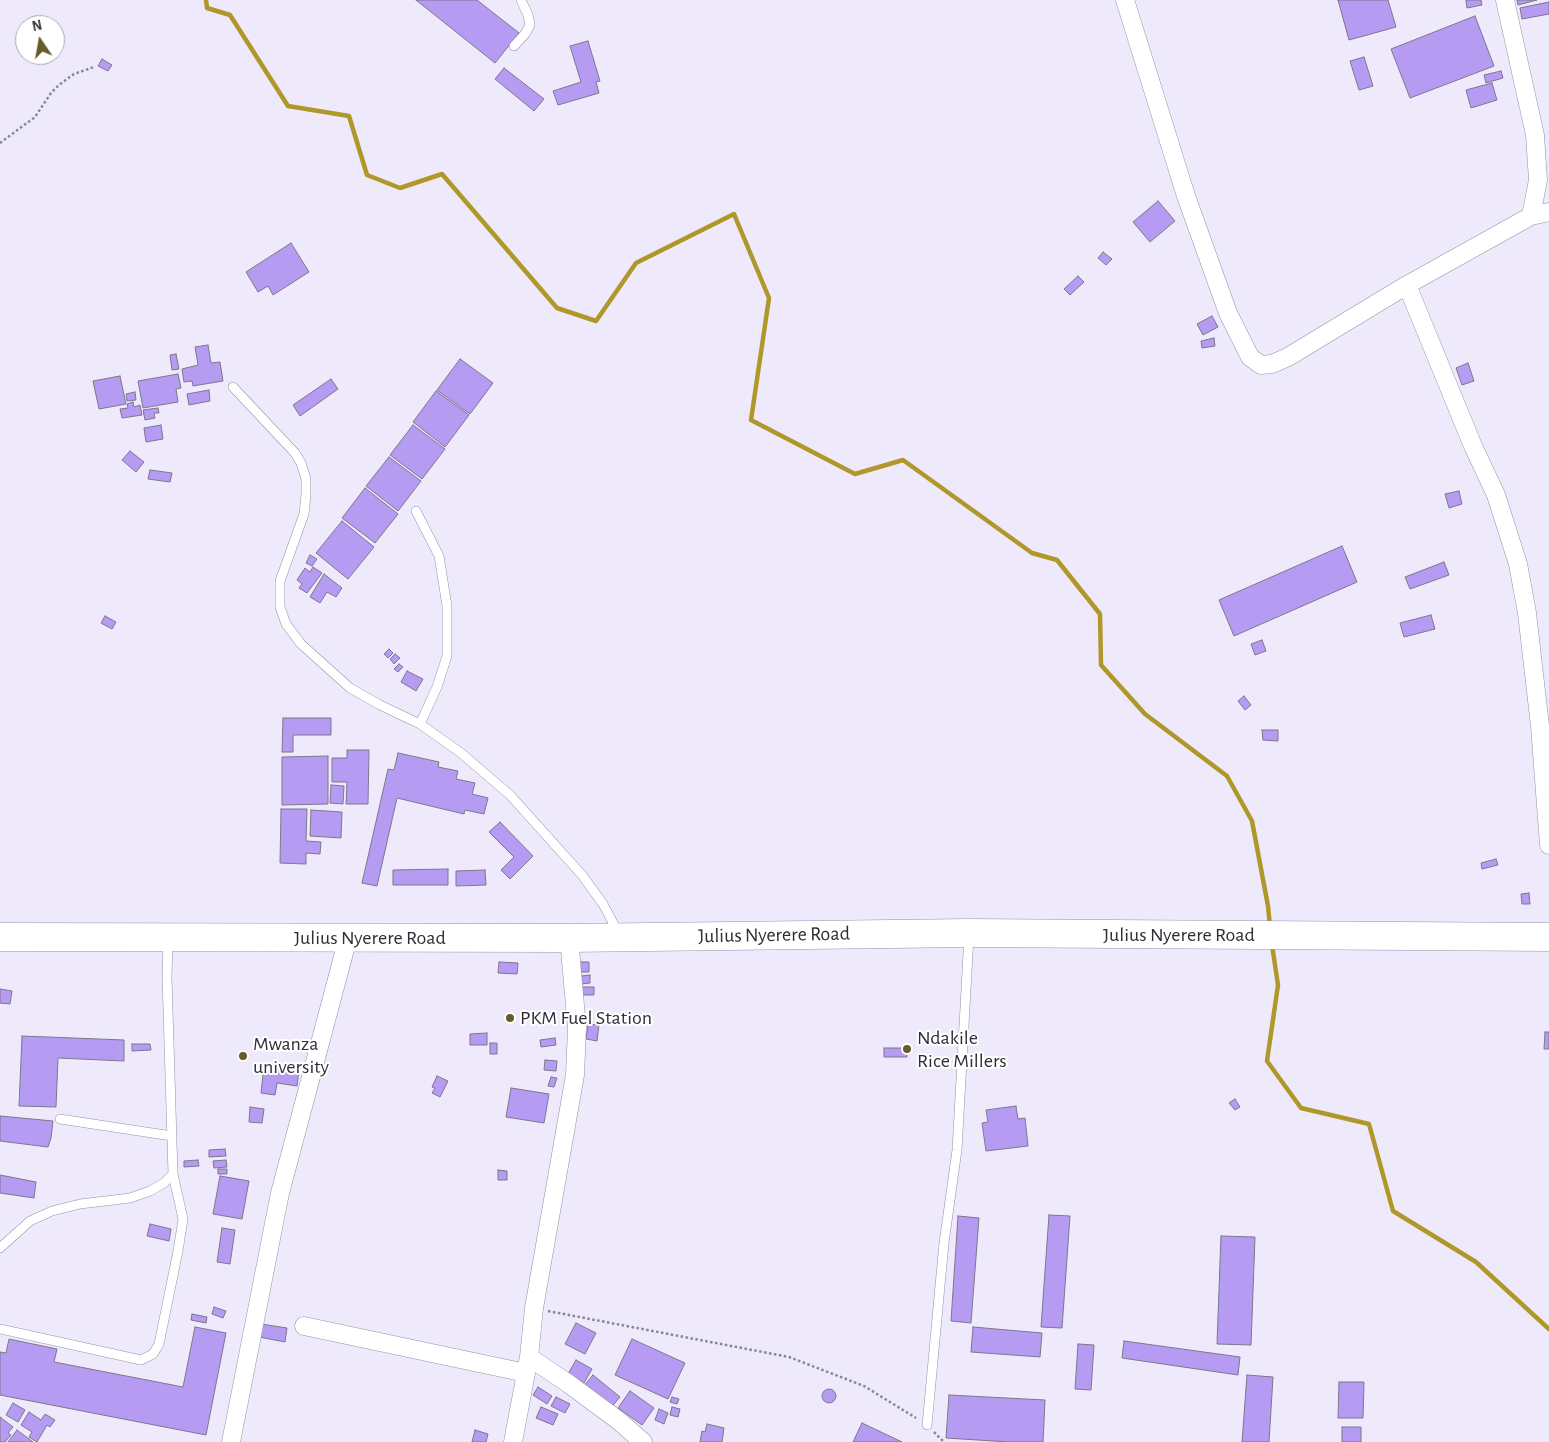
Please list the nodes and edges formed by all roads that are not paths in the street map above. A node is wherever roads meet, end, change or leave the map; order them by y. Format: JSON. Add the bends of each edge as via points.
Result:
{"nodes":[{"id":1,"x":521,"y":0,"type":"edge"},
{"id":2,"x":1124,"y":0,"type":"edge"},
{"id":3,"x":1504,"y":0,"type":"edge"},
{"id":4,"x":514,"y":46,"type":"dead end"},
{"id":5,"x":1549,"y":212,"type":"edge"},
{"id":6,"x":1531,"y":216,"type":"junction"},
{"id":7,"x":1407,"y":285,"type":"junction"},
{"id":8,"x":233,"y":387,"type":"dead end"},
{"id":9,"x":416,"y":510,"type":"dead end"},
{"id":10,"x":420,"y":724,"type":"junction"},
{"id":11,"x":1549,"y":845,"type":"edge"},
{"id":12,"x":969,"y":933,"type":"junction"},
{"id":13,"x":0,"y":937,"type":"edge"},
{"id":14,"x":620,"y":937,"type":"junction"},
{"id":15,"x":1549,"y":937,"type":"edge"},
{"id":16,"x":168,"y":938,"type":"junction"},
{"id":17,"x":348,"y":938,"type":"junction"},
{"id":18,"x":569,"y":938,"type":"junction"},
{"id":19,"x":60,"y":1119,"type":"dead end"},
{"id":20,"x":172,"y":1136,"type":"junction"},
{"id":21,"x":174,"y":1174,"type":"junction"},
{"id":22,"x":0,"y":1248,"type":"edge"},
{"id":23,"x":304,"y":1326,"type":"dead end"},
{"id":24,"x":0,"y":1329,"type":"edge"},
{"id":25,"x":528,"y":1365,"type":"junction"},
{"id":26,"x":927,"y":1425,"type":"road end"},
{"id":27,"x":231,"y":1442,"type":"edge"},
{"id":28,"x":513,"y":1442,"type":"edge"},
{"id":29,"x":643,"y":1442,"type":"edge"}],
"edges":[{"from":1,"to":4,"type":"lane","via":[[530,25]]},
{"from":2,"to":7,"type":"street","via":[[1186,196],[1228,313],[1250,357],[1261,365],[1288,357]]},
{"from":3,"to":6,"type":"street","via":[[1535,135],[1538,180]]},
{"from":5,"to":6,"type":"street"},
{"from":6,"to":7,"type":"street"},
{"from":7,"to":11,"type":"street","via":[[1472,446],[1496,495],[1518,564],[1540,726]]},
{"from":8,"to":10,"type":"lane","via":[[295,453],[306,478],[304,514],[280,581],[280,607],[286,624],[301,644],[350,688]]},
{"from":9,"to":10,"type":"lane","via":[[439,556],[447,606],[447,656]]},
{"from":10,"to":14,"type":"lane","via":[[461,753],[510,795],[582,875],[603,904]]},
{"from":12,"to":14,"type":"highway","name":"Julius Nyerere Road"},
{"from":12,"to":15,"type":"highway","name":"Julius Nyerere Road"},
{"from":12,"to":26,"type":"lane","via":[[957,1150],[944,1243]]},
{"from":13,"to":16,"type":"highway","name":"Julius Nyerere Road"},
{"from":14,"to":18,"type":"highway","name":"Julius Nyerere Road"},
{"from":16,"to":17,"type":"highway","name":"Julius Nyerere Road"},
{"from":16,"to":20,"type":"lane"},
{"from":17,"to":18,"type":"highway","name":"Julius Nyerere Road"},
{"from":17,"to":27,"type":"street","via":[[280,1193]]},
{"from":18,"to":25,"type":"street","via":[[577,1028],[576,1075],[534,1308]]},
{"from":19,"to":20,"type":"lane"},
{"from":20,"to":21,"type":"lane"},
{"from":21,"to":22,"type":"lane","via":[[144,1194],[52,1211],[30,1221]]},
{"from":21,"to":24,"type":"lane","via":[[183,1219],[159,1344],[154,1354],[141,1360]]},
{"from":23,"to":25,"type":"street"},
{"from":25,"to":28,"type":"street"},
{"from":25,"to":29,"type":"street","via":[[569,1384]]}]}
